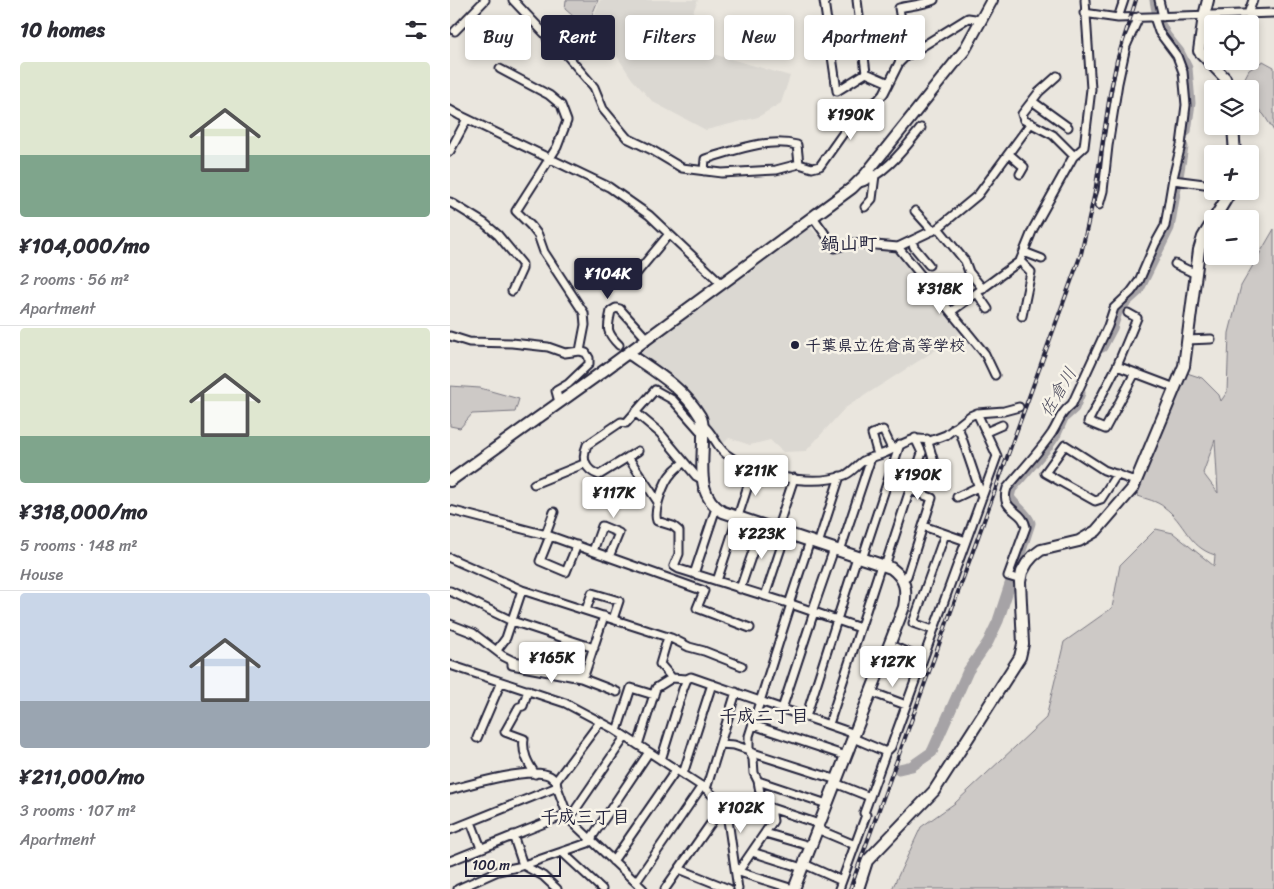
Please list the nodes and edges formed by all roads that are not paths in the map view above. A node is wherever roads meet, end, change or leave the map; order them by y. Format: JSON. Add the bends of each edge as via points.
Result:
{"nodes":[{"id":1,"x":485,"y":0,"type":"edge"},
{"id":2,"x":513,"y":0,"type":"edge"},
{"id":3,"x":826,"y":0,"type":"edge"},
{"id":4,"x":857,"y":0,"type":"edge"},
{"id":5,"x":934,"y":0,"type":"edge"},
{"id":6,"x":992,"y":0,"type":"edge"},
{"id":7,"x":1084,"y":0,"type":"edge"},
{"id":8,"x":1124,"y":0,"type":"edge"},
{"id":9,"x":1159,"y":0,"type":"edge"},
{"id":10,"x":1208,"y":0,"type":"edge"},
{"id":11,"x":1253,"y":0,"type":"edge"},
{"id":12,"x":1084,"y":13,"type":"junction"},
{"id":13,"x":1274,"y":13,"type":"edge"},
{"id":14,"x":1248,"y":14,"type":"junction"},
{"id":15,"x":900,"y":15,"type":"edge"},
{"id":16,"x":1204,"y":15,"type":"edge"},
{"id":17,"x":1226,"y":15,"type":"edge"},
{"id":18,"x":1163,"y":16,"type":"junction"},
{"id":19,"x":1204,"y":16,"type":"joint"},
{"id":20,"x":1139,"y":17,"type":"junction"},
{"id":21,"x":1154,"y":17,"type":"junction"},
{"id":22,"x":1118,"y":18,"type":"junction"},
{"id":23,"x":982,"y":20,"type":"junction"},
{"id":24,"x":454,"y":31,"type":"dead end"},
{"id":25,"x":925,"y":44,"type":"edge"},
{"id":26,"x":1204,"y":57,"type":"edge"},
{"id":27,"x":903,"y":60,"type":"edge"},
{"id":28,"x":500,"y":69,"type":"dead end"},
{"id":29,"x":1217,"y":70,"type":"edge"},
{"id":30,"x":866,"y":73,"type":"junction"},
{"id":31,"x":1057,"y":76,"type":"dead end"},
{"id":32,"x":1226,"y":80,"type":"edge"},
{"id":33,"x":889,"y":83,"type":"junction"},
{"id":34,"x":1032,"y":101,"type":"junction"},
{"id":35,"x":450,"y":110,"type":"edge"},
{"id":36,"x":467,"y":119,"type":"junction"},
{"id":37,"x":1031,"y":124,"type":"junction"},
{"id":38,"x":1068,"y":127,"type":"dead end"},
{"id":39,"x":921,"y":128,"type":"dead end"},
{"id":40,"x":450,"y":151,"type":"edge"},
{"id":41,"x":1009,"y":154,"type":"junction"},
{"id":42,"x":1074,"y":156,"type":"junction"},
{"id":43,"x":550,"y":159,"type":"junction"},
{"id":44,"x":799,"y":164,"type":"junction"},
{"id":45,"x":704,"y":171,"type":"junction"},
{"id":46,"x":1020,"y":174,"type":"dead end"},
{"id":47,"x":875,"y":175,"type":"junction"},
{"id":48,"x":1173,"y":180,"type":"junction"},
{"id":49,"x":856,"y":184,"type":"junction"},
{"id":50,"x":1204,"y":184,"type":"edge"},
{"id":51,"x":450,"y":202,"type":"edge"},
{"id":52,"x":1098,"y":205,"type":"dead end"},
{"id":53,"x":865,"y":207,"type":"dead end"},
{"id":54,"x":915,"y":211,"type":"dead end"},
{"id":55,"x":813,"y":217,"type":"junction"},
{"id":56,"x":935,"y":230,"type":"junction"},
{"id":57,"x":668,"y":234,"type":"junction"},
{"id":58,"x":1204,"y":237,"type":"edge"},
{"id":59,"x":912,"y":241,"type":"junction"},
{"id":60,"x":898,"y":247,"type":"junction"},
{"id":61,"x":1024,"y":252,"type":"junction"},
{"id":62,"x":1042,"y":259,"type":"dead end"},
{"id":63,"x":1020,"y":261,"type":"junction"},
{"id":64,"x":1175,"y":264,"type":"dead end"},
{"id":65,"x":930,"y":265,"type":"dead end"},
{"id":66,"x":611,"y":273,"type":"dead end"},
{"id":67,"x":1196,"y":274,"type":"junction"},
{"id":68,"x":721,"y":283,"type":"junction"},
{"id":69,"x":512,"y":291,"type":"dead end"},
{"id":70,"x":980,"y":291,"type":"junction"},
{"id":71,"x":988,"y":309,"type":"dead end"},
{"id":72,"x":952,"y":312,"type":"junction"},
{"id":73,"x":1128,"y":312,"type":"dead end"},
{"id":74,"x":1022,"y":316,"type":"dead end"},
{"id":75,"x":450,"y":336,"type":"edge"},
{"id":76,"x":647,"y":339,"type":"junction"},
{"id":77,"x":1211,"y":339,"type":"dead end"},
{"id":78,"x":1188,"y":340,"type":"junction"},
{"id":79,"x":619,"y":345,"type":"dead end"},
{"id":80,"x":580,"y":351,"type":"junction"},
{"id":81,"x":628,"y":353,"type":"junction"},
{"id":82,"x":1117,"y":366,"type":"junction"},
{"id":83,"x":1135,"y":373,"type":"junction"},
{"id":84,"x":995,"y":375,"type":"dead end"},
{"id":85,"x":1175,"y":388,"type":"junction"},
{"id":86,"x":559,"y":402,"type":"junction"},
{"id":87,"x":1019,"y":407,"type":"dead end"},
{"id":88,"x":635,"y":412,"type":"junction"},
{"id":89,"x":977,"y":414,"type":"junction"},
{"id":90,"x":1002,"y":425,"type":"dead end"},
{"id":91,"x":954,"y":428,"type":"junction"},
{"id":92,"x":703,"y":431,"type":"junction"},
{"id":93,"x":986,"y":432,"type":"junction"},
{"id":94,"x":914,"y":438,"type":"junction"},
{"id":95,"x":927,"y":439,"type":"junction"},
{"id":96,"x":900,"y":444,"type":"junction"},
{"id":97,"x":892,"y":449,"type":"junction"},
{"id":98,"x":638,"y":451,"type":"dead end"},
{"id":99,"x":628,"y":457,"type":"junction"},
{"id":100,"x":875,"y":457,"type":"junction"},
{"id":101,"x":586,"y":462,"type":"junction"},
{"id":102,"x":684,"y":462,"type":"junction"},
{"id":103,"x":936,"y":469,"type":"dead end"},
{"id":104,"x":753,"y":470,"type":"junction"},
{"id":105,"x":1117,"y":474,"type":"junction"},
{"id":106,"x":840,"y":476,"type":"junction"},
{"id":107,"x":794,"y":478,"type":"junction"},
{"id":108,"x":703,"y":480,"type":"junction"},
{"id":109,"x":450,"y":481,"type":"edge"},
{"id":110,"x":1135,"y":481,"type":"junction"},
{"id":111,"x":534,"y":484,"type":"dead end"},
{"id":112,"x":978,"y":487,"type":"junction"},
{"id":113,"x":910,"y":490,"type":"junction"},
{"id":114,"x":957,"y":497,"type":"dead end"},
{"id":115,"x":982,"y":497,"type":"junction"},
{"id":116,"x":658,"y":502,"type":"junction"},
{"id":117,"x":716,"y":508,"type":"junction"},
{"id":118,"x":450,"y":510,"type":"edge"},
{"id":119,"x":554,"y":512,"type":"dead end"},
{"id":120,"x":738,"y":517,"type":"junction"},
{"id":121,"x":762,"y":525,"type":"junction"},
{"id":122,"x":923,"y":526,"type":"junction"},
{"id":123,"x":782,"y":532,"type":"junction"},
{"id":124,"x":945,"y":534,"type":"junction"},
{"id":125,"x":548,"y":535,"type":"junction"},
{"id":126,"x":966,"y":541,"type":"junction"},
{"id":127,"x":814,"y":542,"type":"junction"},
{"id":128,"x":576,"y":545,"type":"junction"},
{"id":129,"x":837,"y":550,"type":"junction"},
{"id":130,"x":593,"y":551,"type":"junction"},
{"id":131,"x":610,"y":557,"type":"junction"},
{"id":132,"x":450,"y":558,"type":"edge"},
{"id":133,"x":860,"y":558,"type":"junction"},
{"id":134,"x":883,"y":566,"type":"junction"},
{"id":135,"x":694,"y":574,"type":"junction"},
{"id":136,"x":902,"y":579,"type":"junction"},
{"id":137,"x":1021,"y":580,"type":"junction"},
{"id":138,"x":717,"y":582,"type":"junction"},
{"id":139,"x":740,"y":589,"type":"junction"},
{"id":140,"x":522,"y":590,"type":"junction"},
{"id":141,"x":450,"y":591,"type":"edge"},
{"id":142,"x":765,"y":596,"type":"junction"},
{"id":143,"x":790,"y":604,"type":"junction"},
{"id":144,"x":586,"y":610,"type":"junction"},
{"id":145,"x":813,"y":612,"type":"junction"},
{"id":146,"x":604,"y":616,"type":"junction"},
{"id":147,"x":613,"y":619,"type":"junction"},
{"id":148,"x":837,"y":620,"type":"junction"},
{"id":149,"x":512,"y":621,"type":"junction"},
{"id":150,"x":450,"y":624,"type":"edge"},
{"id":151,"x":750,"y":628,"type":"dead end"},
{"id":152,"x":860,"y":628,"type":"junction"},
{"id":153,"x":933,"y":630,"type":"junction"},
{"id":154,"x":668,"y":637,"type":"junction"},
{"id":155,"x":890,"y":645,"type":"junction"},
{"id":156,"x":594,"y":648,"type":"junction"},
{"id":157,"x":496,"y":650,"type":"junction"},
{"id":158,"x":923,"y":659,"type":"junction"},
{"id":159,"x":512,"y":660,"type":"junction"},
{"id":160,"x":450,"y":665,"type":"edge"},
{"id":161,"x":742,"y":666,"type":"dead end"},
{"id":162,"x":672,"y":678,"type":"junction"},
{"id":163,"x":687,"y":679,"type":"junction"},
{"id":164,"x":501,"y":682,"type":"junction"},
{"id":165,"x":712,"y":684,"type":"junction"},
{"id":166,"x":528,"y":690,"type":"junction"},
{"id":167,"x":617,"y":692,"type":"dead end"},
{"id":168,"x":736,"y":692,"type":"junction"},
{"id":169,"x":871,"y":692,"type":"junction"},
{"id":170,"x":654,"y":695,"type":"junction"},
{"id":171,"x":760,"y":701,"type":"junction"},
{"id":172,"x":906,"y":706,"type":"junction"},
{"id":173,"x":782,"y":708,"type":"junction"},
{"id":174,"x":806,"y":717,"type":"junction"},
{"id":175,"x":600,"y":722,"type":"junction"},
{"id":176,"x":829,"y":724,"type":"junction"},
{"id":177,"x":753,"y":725,"type":"junction"},
{"id":178,"x":617,"y":732,"type":"junction"},
{"id":179,"x":854,"y":736,"type":"junction"},
{"id":180,"x":625,"y":737,"type":"junction"},
{"id":181,"x":477,"y":738,"type":"dead end"},
{"id":182,"x":720,"y":744,"type":"junction"},
{"id":183,"x":638,"y":746,"type":"junction"},
{"id":184,"x":749,"y":751,"type":"junction"},
{"id":185,"x":649,"y":752,"type":"junction"},
{"id":186,"x":886,"y":752,"type":"junction"},
{"id":187,"x":846,"y":756,"type":"junction"},
{"id":188,"x":661,"y":760,"type":"junction"},
{"id":189,"x":676,"y":770,"type":"junction"},
{"id":190,"x":535,"y":774,"type":"junction"},
{"id":191,"x":683,"y":774,"type":"junction"},
{"id":192,"x":758,"y":781,"type":"junction"},
{"id":193,"x":836,"y":781,"type":"junction"},
{"id":194,"x":557,"y":784,"type":"junction"},
{"id":195,"x":704,"y":788,"type":"junction"},
{"id":196,"x":450,"y":790,"type":"edge"},
{"id":197,"x":870,"y":797,"type":"junction"},
{"id":198,"x":827,"y":804,"type":"junction"},
{"id":199,"x":723,"y":806,"type":"junction"},
{"id":200,"x":772,"y":808,"type":"junction"},
{"id":201,"x":568,"y":817,"type":"junction"},
{"id":202,"x":471,"y":822,"type":"junction"},
{"id":203,"x":818,"y":827,"type":"junction"},
{"id":204,"x":450,"y":830,"type":"edge"},
{"id":205,"x":765,"y":833,"type":"junction"},
{"id":206,"x":513,"y":835,"type":"junction"},
{"id":207,"x":590,"y":840,"type":"junction"},
{"id":208,"x":855,"y":845,"type":"junction"},
{"id":209,"x":810,"y":846,"type":"junction"},
{"id":210,"x":481,"y":848,"type":"junction"},
{"id":211,"x":562,"y":852,"type":"junction"},
{"id":212,"x":752,"y":852,"type":"junction"},
{"id":213,"x":450,"y":861,"type":"edge"},
{"id":214,"x":613,"y":861,"type":"junction"},
{"id":215,"x":523,"y":865,"type":"junction"},
{"id":216,"x":803,"y":866,"type":"junction"},
{"id":217,"x":679,"y":869,"type":"junction"},
{"id":218,"x":736,"y":872,"type":"junction"},
{"id":219,"x":842,"y":881,"type":"junction"},
{"id":220,"x":636,"y":882,"type":"junction"},
{"id":221,"x":458,"y":889,"type":"edge"},
{"id":222,"x":557,"y":889,"type":"edge"},
{"id":223,"x":602,"y":889,"type":"edge"},
{"id":224,"x":643,"y":889,"type":"edge"},
{"id":225,"x":666,"y":889,"type":"edge"},
{"id":226,"x":729,"y":889,"type":"edge"},
{"id":227,"x":738,"y":889,"type":"edge"},
{"id":228,"x":793,"y":889,"type":"edge"},
{"id":229,"x":839,"y":889,"type":"edge"},
{"id":230,"x":858,"y":889,"type":"edge"}],
"edges":[{"from":1,"to":24,"type":"street"},
{"from":2,"to":45,"type":"street","via":[[546,35],[552,49],[564,52],[594,87],[603,109],[627,138],[682,168]]},
{"from":3,"to":30,"type":"street","via":[[837,91]]},
{"from":4,"to":30,"type":"street"},
{"from":5,"to":15,"type":"street","via":[[899,8]]},
{"from":6,"to":23,"type":"street"},
{"from":7,"to":12,"type":"street"},
{"from":8,"to":22,"type":"street"},
{"from":9,"to":18,"type":"street"},
{"from":10,"to":16,"type":"street"},
{"from":11,"to":14,"type":"street"},
{"from":12,"to":22,"type":"street"},
{"from":12,"to":42,"type":"street","via":[[1091,89],[1084,147]]},
{"from":13,"to":14,"type":"street"},
{"from":14,"to":17,"type":"street"},
{"from":18,"to":19,"type":"street"},
{"from":18,"to":21,"type":"street"},
{"from":19,"to":26,"type":"street","via":[[1199,52]]},
{"from":20,"to":21,"type":"street"},
{"from":20,"to":22,"type":"street"},
{"from":20,"to":52,"type":"street","via":[[1126,46],[1108,146],[1104,191]]},
{"from":21,"to":48,"type":"street","via":[[1159,32],[1177,56],[1183,72],[1186,105]]},
{"from":23,"to":25,"type":"street","via":[[968,18]]},
{"from":23,"to":49,"type":"street","via":[[964,51]]},
{"from":27,"to":33,"type":"street"},
{"from":28,"to":43,"type":"street","via":[[549,95],[561,105],[567,121]]},
{"from":29,"to":32,"type":"street"},
{"from":30,"to":33,"type":"street"},
{"from":31,"to":34,"type":"street"},
{"from":33,"to":44,"type":"street","via":[[878,100],[854,118],[820,166],[812,168]]},
{"from":34,"to":37,"type":"street","via":[[1022,114],[1024,120]]},
{"from":34,"to":38,"type":"street"},
{"from":35,"to":36,"type":"street"},
{"from":36,"to":40,"type":"street"},
{"from":36,"to":43,"type":"street"},
{"from":37,"to":41,"type":"street"},
{"from":37,"to":42,"type":"street","via":[[1053,135]]},
{"from":39,"to":47,"type":"street","via":[[894,160]]},
{"from":41,"to":46,"type":"street","via":[[1024,167]]},
{"from":41,"to":56,"type":"street","via":[[978,195]]},
{"from":42,"to":61,"type":"street","via":[[1033,229]]},
{"from":43,"to":57,"type":"street","via":[[609,187],[649,215]]},
{"from":43,"to":80,"type":"street","via":[[516,211],[538,235],[544,252],[584,313]]},
{"from":44,"to":45,"type":"street","via":[[776,170],[722,174]]},
{"from":44,"to":45,"type":"street","via":[[797,145],[786,142],[705,159]]},
{"from":47,"to":49,"type":"street"},
{"from":47,"to":53,"type":"street","via":[[872,200]]},
{"from":48,"to":50,"type":"street"},
{"from":48,"to":137,"type":"street","via":[[1165,226],[1138,282],[1114,308],[1072,404],[1064,410],[1052,432],[1007,488],[1006,501],[1021,516],[1026,527],[1008,576]]},
{"from":49,"to":55,"type":"street"},
{"from":51,"to":69,"type":"street","via":[[498,235],[522,264]]},
{"from":54,"to":56,"type":"street"},
{"from":55,"to":60,"type":"street","via":[[835,248],[853,243]]},
{"from":55,"to":68,"type":"street"},
{"from":56,"to":59,"type":"street"},
{"from":56,"to":70,"type":"street","via":[[965,261]]},
{"from":57,"to":66,"type":"street","via":[[631,280],[620,281]]},
{"from":57,"to":68,"type":"street"},
{"from":58,"to":67,"type":"street"},
{"from":59,"to":60,"type":"street"},
{"from":59,"to":65,"type":"street"},
{"from":60,"to":72,"type":"street"},
{"from":61,"to":62,"type":"street"},
{"from":61,"to":63,"type":"street"},
{"from":63,"to":70,"type":"street"},
{"from":63,"to":74,"type":"street","via":[[1031,272]]},
{"from":64,"to":67,"type":"street"},
{"from":67,"to":78,"type":"street"},
{"from":68,"to":76,"type":"street"},
{"from":70,"to":71,"type":"street"},
{"from":70,"to":72,"type":"street"},
{"from":72,"to":84,"type":"street","via":[[985,354]]},
{"from":73,"to":82,"type":"street","via":[[1136,318]]},
{"from":75,"to":80,"type":"street","via":[[469,342],[548,347],[566,353]]},
{"from":76,"to":79,"type":"street","via":[[616,308],[611,311],[607,329]]},
{"from":76,"to":81,"type":"street"},
{"from":77,"to":78,"type":"street"},
{"from":78,"to":85,"type":"street","via":[[1184,366]]},
{"from":80,"to":86,"type":"street","via":[[586,353],[589,364],[556,391]]},
{"from":81,"to":86,"type":"street"},
{"from":81,"to":92,"type":"street","via":[[679,389],[700,416]]},
{"from":82,"to":83,"type":"street"},
{"from":82,"to":83,"type":"street","via":[[1088,422],[1105,429]]},
{"from":83,"to":85,"type":"street"},
{"from":85,"to":110,"type":"street"},
{"from":86,"to":109,"type":"street"},
{"from":87,"to":89,"type":"street"},
{"from":88,"to":92,"type":"street","via":[[655,390],[674,400]]},
{"from":88,"to":101,"type":"street","via":[[626,423],[621,422],[587,445]]},
{"from":88,"to":102,"type":"street","via":[[660,433]]},
{"from":89,"to":91,"type":"street"},
{"from":89,"to":93,"type":"street"},
{"from":90,"to":93,"type":"street"},
{"from":91,"to":95,"type":"street","via":[[946,435]]},
{"from":91,"to":112,"type":"street","via":[[960,432]]},
{"from":92,"to":104,"type":"street","via":[[705,427],[724,453]]},
{"from":92,"to":108,"type":"street"},
{"from":93,"to":115,"type":"street","via":[[997,456]]},
{"from":94,"to":95,"type":"street"},
{"from":94,"to":96,"type":"street"},
{"from":94,"to":113,"type":"street","via":[[922,453]]},
{"from":95,"to":103,"type":"street"},
{"from":96,"to":97,"type":"street"},
{"from":96,"to":133,"type":"street"},
{"from":97,"to":100,"type":"street"},
{"from":97,"to":100,"type":"street","via":[[883,430],[872,434]]},
{"from":98,"to":99,"type":"street"},
{"from":99,"to":101,"type":"street","via":[[599,475],[590,472]]},
{"from":99,"to":116,"type":"street"},
{"from":100,"to":106,"type":"street"},
{"from":100,"to":129,"type":"street"},
{"from":101,"to":111,"type":"street"},
{"from":102,"to":108,"type":"street"},
{"from":102,"to":116,"type":"street","via":[[670,474]]},
{"from":104,"to":107,"type":"street"},
{"from":104,"to":120,"type":"street"},
{"from":105,"to":105,"type":"street","via":[[1104,470],[1065,445],[1045,473],[1095,501],[1101,498]]},
{"from":105,"to":110,"type":"street"},
{"from":106,"to":107,"type":"street","via":[[814,481]]},
{"from":106,"to":127,"type":"street"},
{"from":107,"to":123,"type":"street"},
{"from":108,"to":117,"type":"street","via":[[708,500]]},
{"from":110,"to":137,"type":"street","via":[[1126,497],[1096,531],[1079,541],[1041,550],[1027,563]]},
{"from":112,"to":114,"type":"street"},
{"from":112,"to":115,"type":"street"},
{"from":113,"to":122,"type":"street","via":[[932,498]]},
{"from":113,"to":134,"type":"street"},
{"from":115,"to":126,"type":"street"},
{"from":116,"to":135,"type":"street","via":[[654,516],[657,521],[679,531],[674,566]]},
{"from":117,"to":120,"type":"street"},
{"from":117,"to":135,"type":"street"},
{"from":118,"to":125,"type":"street"},
{"from":119,"to":125,"type":"street"},
{"from":120,"to":121,"type":"street"},
{"from":120,"to":138,"type":"street"},
{"from":121,"to":123,"type":"street"},
{"from":121,"to":139,"type":"street"},
{"from":122,"to":124,"type":"street"},
{"from":122,"to":136,"type":"street","via":[[907,576]]},
{"from":123,"to":127,"type":"street"},
{"from":123,"to":142,"type":"street"},
{"from":124,"to":126,"type":"street"},
{"from":124,"to":153,"type":"street","via":[[913,623]]},
{"from":125,"to":128,"type":"street"},
{"from":125,"to":128,"type":"street","via":[[540,561],[566,572]]},
{"from":126,"to":153,"type":"street"},
{"from":127,"to":129,"type":"street"},
{"from":127,"to":143,"type":"street"},
{"from":128,"to":130,"type":"street"},
{"from":129,"to":133,"type":"street"},
{"from":129,"to":145,"type":"street"},
{"from":130,"to":131,"type":"street"},
{"from":130,"to":131,"type":"street","via":[[602,526],[619,533]]},
{"from":131,"to":151,"type":"street","via":[[704,590],[697,608]]},
{"from":132,"to":140,"type":"street"},
{"from":133,"to":134,"type":"street"},
{"from":133,"to":148,"type":"street"},
{"from":134,"to":136,"type":"street"},
{"from":134,"to":152,"type":"street"},
{"from":135,"to":138,"type":"street"},
{"from":136,"to":155,"type":"street","via":[[907,594]]},
{"from":137,"to":230,"type":"street","via":[[1023,644],[1020,657],[934,791],[867,861]]},
{"from":138,"to":139,"type":"street"},
{"from":139,"to":142,"type":"street"},
{"from":140,"to":144,"type":"street"},
{"from":140,"to":149,"type":"street"},
{"from":141,"to":149,"type":"street"},
{"from":142,"to":143,"type":"street"},
{"from":143,"to":145,"type":"street"},
{"from":143,"to":171,"type":"street"},
{"from":144,"to":146,"type":"street"},
{"from":144,"to":147,"type":"street","via":[[592,593],[619,601]]},
{"from":145,"to":148,"type":"street"},
{"from":145,"to":173,"type":"street"},
{"from":146,"to":147,"type":"street"},
{"from":146,"to":156,"type":"street"},
{"from":147,"to":154,"type":"street"},
{"from":148,"to":152,"type":"street"},
{"from":148,"to":174,"type":"street"},
{"from":149,"to":156,"type":"street"},
{"from":149,"to":157,"type":"street","via":[[506,638]]},
{"from":150,"to":157,"type":"street","via":[[474,634]]},
{"from":152,"to":176,"type":"street"},
{"from":153,"to":158,"type":"street"},
{"from":154,"to":161,"type":"street"},
{"from":154,"to":162,"type":"street","via":[[660,664]]},
{"from":155,"to":158,"type":"street"},
{"from":155,"to":169,"type":"street"},
{"from":156,"to":159,"type":"street","via":[[585,673]]},
{"from":157,"to":159,"type":"street"},
{"from":158,"to":172,"type":"street"},
{"from":159,"to":167,"type":"street","via":[[512,665],[581,678]]},
{"from":160,"to":164,"type":"street"},
{"from":162,"to":163,"type":"street"},
{"from":162,"to":170,"type":"street","via":[[656,688]]},
{"from":163,"to":165,"type":"street","via":[[692,677]]},
{"from":163,"to":188,"type":"street"},
{"from":164,"to":166,"type":"street"},
{"from":164,"to":181,"type":"street"},
{"from":165,"to":168,"type":"street"},
{"from":165,"to":191,"type":"street"},
{"from":166,"to":175,"type":"street","via":[[564,702]]},
{"from":166,"to":190,"type":"street","via":[[523,706],[519,706],[505,732],[524,739],[523,747]]},
{"from":168,"to":171,"type":"street"},
{"from":168,"to":182,"type":"street"},
{"from":169,"to":172,"type":"street"},
{"from":169,"to":179,"type":"street"},
{"from":170,"to":178,"type":"street","via":[[631,688]]},
{"from":170,"to":183,"type":"street"},
{"from":171,"to":173,"type":"street"},
{"from":171,"to":177,"type":"street"},
{"from":172,"to":186,"type":"street","via":[[891,747]]},
{"from":173,"to":174,"type":"street"},
{"from":174,"to":176,"type":"street"},
{"from":175,"to":178,"type":"street"},
{"from":175,"to":194,"type":"street"},
{"from":176,"to":179,"type":"street"},
{"from":177,"to":184,"type":"street"},
{"from":177,"to":187,"type":"street"},
{"from":178,"to":180,"type":"street"},
{"from":179,"to":186,"type":"street"},
{"from":179,"to":187,"type":"street"},
{"from":180,"to":183,"type":"street"},
{"from":180,"to":201,"type":"street"},
{"from":182,"to":184,"type":"street"},
{"from":182,"to":195,"type":"street"},
{"from":183,"to":185,"type":"street"},
{"from":184,"to":192,"type":"street"},
{"from":184,"to":193,"type":"street"},
{"from":185,"to":188,"type":"street"},
{"from":185,"to":207,"type":"street"},
{"from":186,"to":197,"type":"street"},
{"from":187,"to":193,"type":"street"},
{"from":188,"to":189,"type":"street"},
{"from":189,"to":191,"type":"street"},
{"from":189,"to":214,"type":"street"},
{"from":190,"to":194,"type":"street","via":[[551,776]]},
{"from":190,"to":196,"type":"street","via":[[497,778]]},
{"from":191,"to":195,"type":"street"},
{"from":192,"to":198,"type":"street"},
{"from":192,"to":200,"type":"street","via":[[762,804]]},
{"from":193,"to":197,"type":"street"},
{"from":193,"to":198,"type":"street"},
{"from":194,"to":201,"type":"street"},
{"from":194,"to":202,"type":"street"},
{"from":195,"to":199,"type":"street"},
{"from":195,"to":220,"type":"street"},
{"from":197,"to":208,"type":"street"},
{"from":198,"to":203,"type":"street"},
{"from":199,"to":217,"type":"street"},
{"from":199,"to":218,"type":"street","via":[[727,813]]},
{"from":200,"to":203,"type":"street"},
{"from":200,"to":205,"type":"street","via":[[773,821]]},
{"from":201,"to":206,"type":"street"},
{"from":201,"to":207,"type":"street"},
{"from":202,"to":204,"type":"street"},
{"from":202,"to":210,"type":"street"},
{"from":203,"to":208,"type":"street"},
{"from":203,"to":209,"type":"street"},
{"from":205,"to":209,"type":"street"},
{"from":205,"to":212,"type":"street"},
{"from":206,"to":210,"type":"street"},
{"from":206,"to":215,"type":"street"},
{"from":207,"to":211,"type":"street"},
{"from":207,"to":214,"type":"street"},
{"from":208,"to":219,"type":"street"},
{"from":209,"to":216,"type":"street"},
{"from":210,"to":213,"type":"street"},
{"from":211,"to":215,"type":"street"},
{"from":211,"to":223,"type":"street"},
{"from":212,"to":216,"type":"street"},
{"from":212,"to":218,"type":"street"},
{"from":214,"to":220,"type":"street"},
{"from":215,"to":221,"type":"street","via":[[498,871]]},
{"from":215,"to":222,"type":"street","via":[[543,876]]},
{"from":216,"to":219,"type":"street"},
{"from":216,"to":228,"type":"street"},
{"from":217,"to":225,"type":"street"},
{"from":217,"to":226,"type":"street"},
{"from":218,"to":227,"type":"street"},
{"from":218,"to":228,"type":"street"},
{"from":219,"to":229,"type":"street"},
{"from":220,"to":224,"type":"street"}]}
